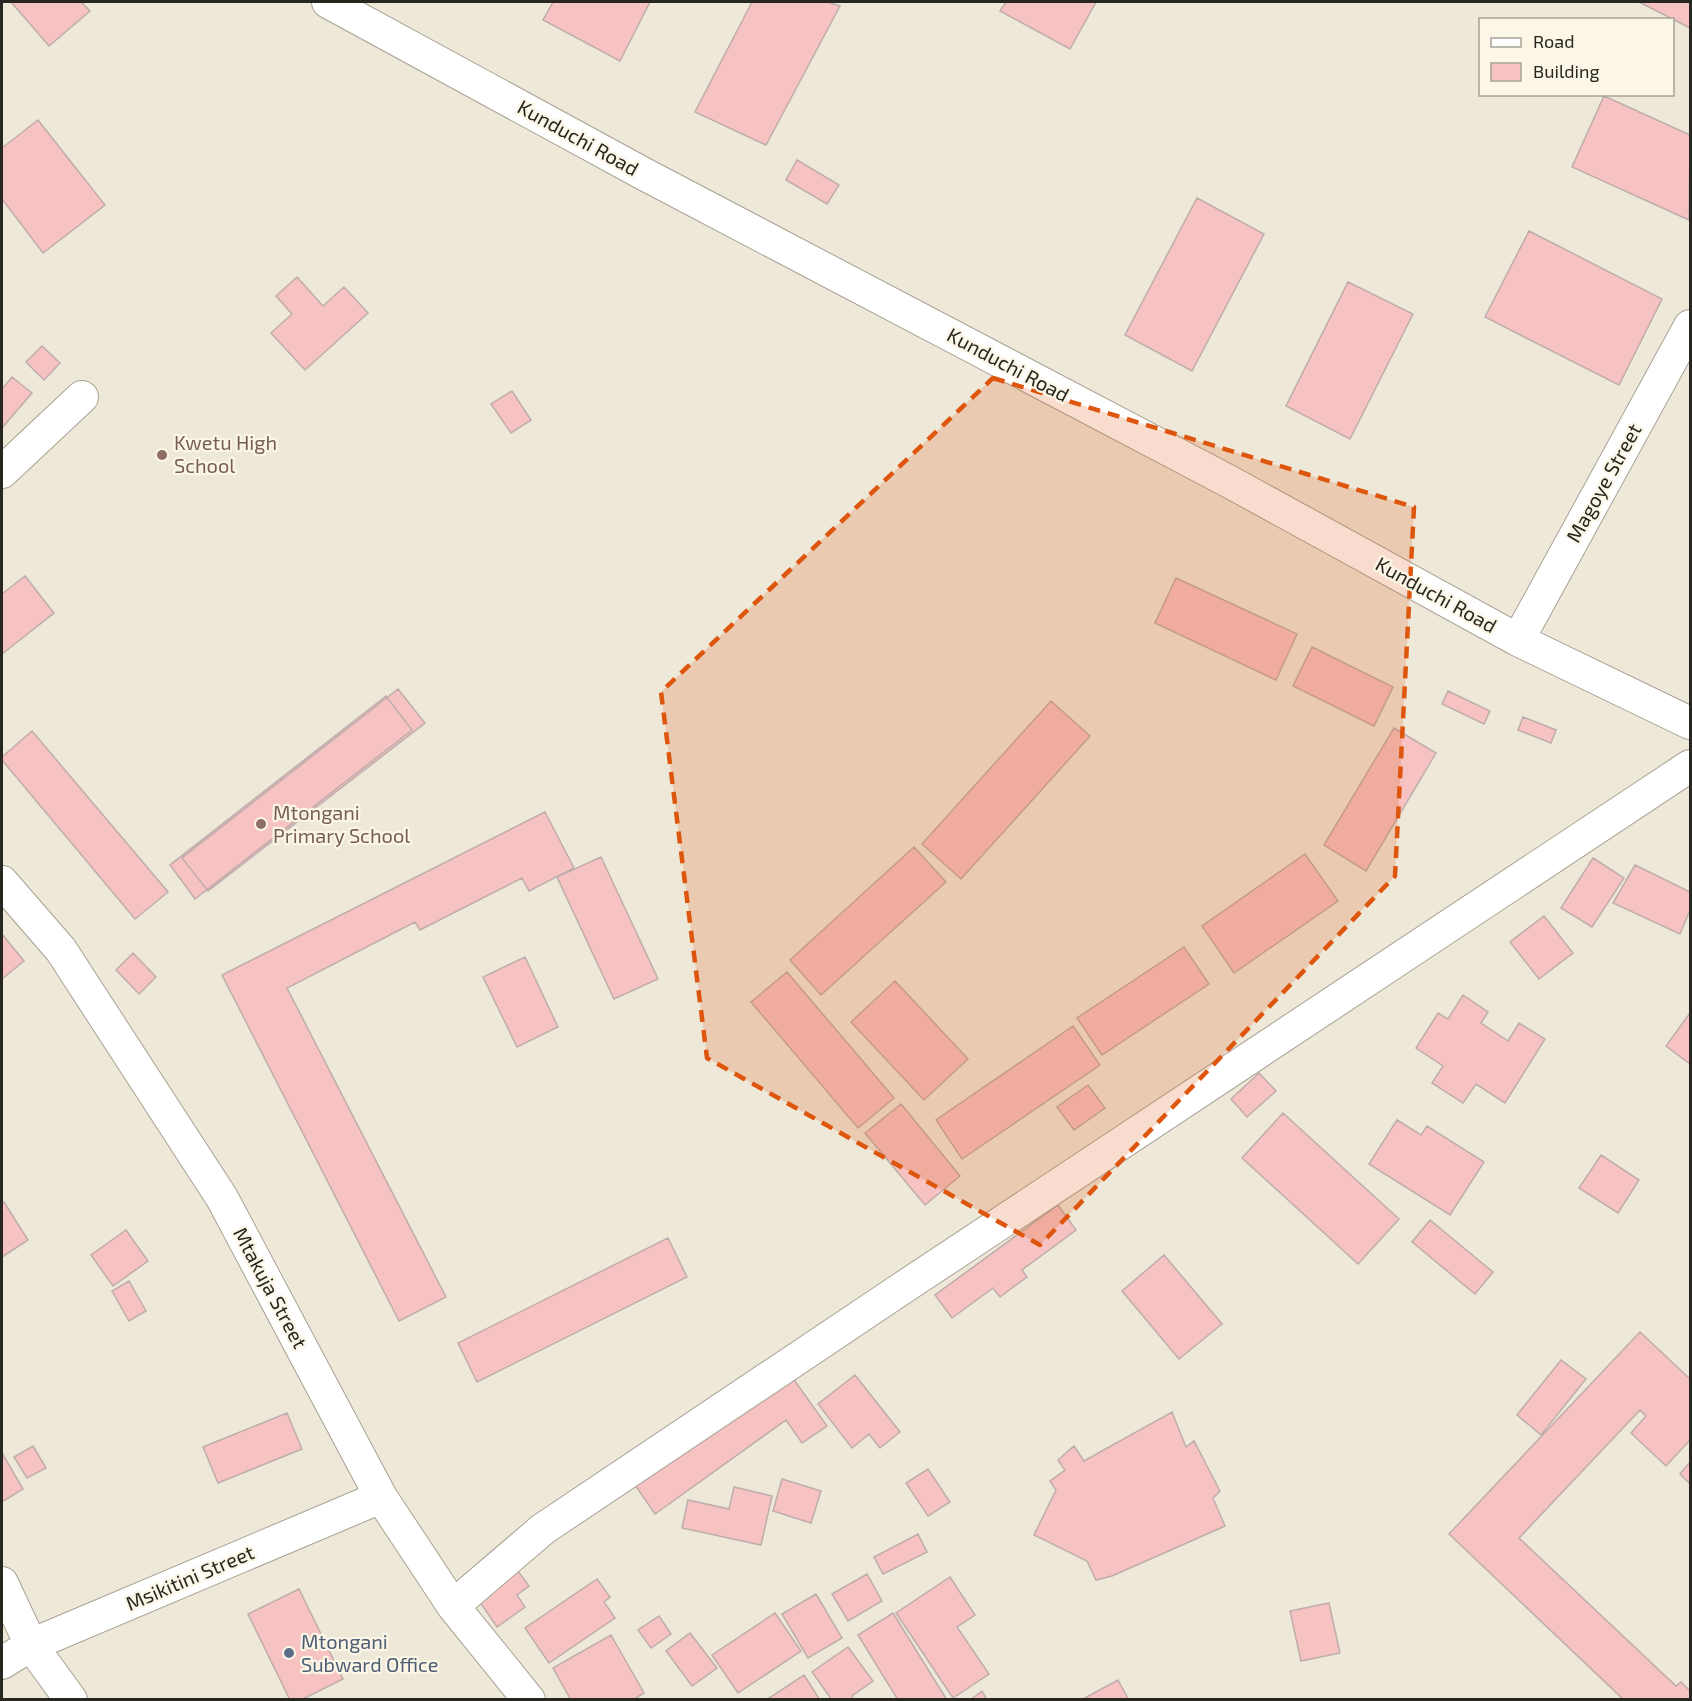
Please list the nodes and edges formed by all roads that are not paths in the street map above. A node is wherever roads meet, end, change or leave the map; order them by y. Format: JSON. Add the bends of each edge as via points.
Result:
{"nodes":[{"id":1,"x":328,"y":2,"type":"edge"},
{"id":2,"x":1690,"y":326,"type":"edge"},
{"id":3,"x":82,"y":397,"type":"dead end"},
{"id":4,"x":2,"y":472,"type":"edge"},
{"id":5,"x":1518,"y":640,"type":"junction"},
{"id":6,"x":1690,"y":723,"type":"edge"},
{"id":7,"x":1690,"y":766,"type":"edge"},
{"id":8,"x":2,"y":882,"type":"edge"},
{"id":9,"x":381,"y":1497,"type":"junction"},
{"id":10,"x":2,"y":1582,"type":"edge"},
{"id":11,"x":453,"y":1605,"type":"junction"},
{"id":12,"x":31,"y":1645,"type":"junction"},
{"id":13,"x":2,"y":1663,"type":"edge"},
{"id":14,"x":71,"y":1700,"type":"edge"},
{"id":15,"x":529,"y":1700,"type":"edge"}],
"edges":[{"from":1,"to":5,"type":"street","name":"Kunduchi Road","via":[[644,174],[1230,482]]},
{"from":2,"to":5,"type":"street","name":"Magoye Street"},
{"from":3,"to":4,"type":"street"},
{"from":5,"to":6,"type":"street","name":"Kunduchi Road"},
{"from":7,"to":11,"type":"street","via":[[553,1522]]},
{"from":8,"to":9,"type":"street","name":"Mtakuja Street","via":[[61,950],[222,1198]]},
{"from":9,"to":11,"type":"street","name":"Mtakuja Street"},
{"from":9,"to":12,"type":"street","name":"Msikitini Street"},
{"from":10,"to":12,"type":"street"},
{"from":11,"to":15,"type":"street","name":"Mtakuja Street"},
{"from":12,"to":13,"type":"street","name":"Msikitini Street"},
{"from":12,"to":14,"type":"street"}]}
